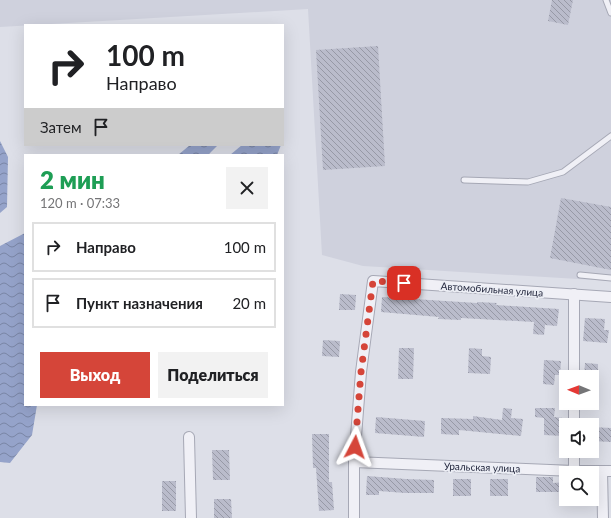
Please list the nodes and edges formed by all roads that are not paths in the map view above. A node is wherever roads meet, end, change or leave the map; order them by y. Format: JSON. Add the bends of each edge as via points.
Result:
{"nodes":[{"id":1,"x":606,"y":0,"type":"edge"},
{"id":2,"x":611,"y":13,"type":"edge"},
{"id":3,"x":611,"y":136,"type":"edge"},
{"id":4,"x":464,"y":180,"type":"dead end"},
{"id":5,"x":580,"y":275,"type":"dead end"},
{"id":6,"x":611,"y":278,"type":"edge"},
{"id":7,"x":574,"y":294,"type":"junction"},
{"id":8,"x":611,"y":297,"type":"edge"},
{"id":9,"x":574,"y":370,"type":"edge"},
{"id":10,"x":189,"y":437,"type":"dead end"},
{"id":11,"x":354,"y":462,"type":"junction"},
{"id":12,"x":559,"y":470,"type":"edge"},
{"id":13,"x":607,"y":471,"type":"edge"},
{"id":14,"x":191,"y":518,"type":"edge"},
{"id":15,"x":354,"y":518,"type":"edge"},
{"id":16,"x":603,"y":518,"type":"edge"}],
"edges":[{"from":1,"to":2,"type":"lane"},
{"from":3,"to":4,"type":"lane","via":[[563,172],[528,182]]},
{"from":5,"to":6,"type":"lane"},
{"from":7,"to":8,"type":"street","name":"Автомобильная улица"},
{"from":7,"to":9,"type":"street"},
{"from":7,"to":11,"type":"street","name":"Автомобильная улица","via":[[373,281],[361,372]]},
{"from":10,"to":14,"type":"street"},
{"from":11,"to":12,"type":"street","name":"Уральская улица"},
{"from":11,"to":15,"type":"street"},
{"from":13,"to":16,"type":"street"}]}
